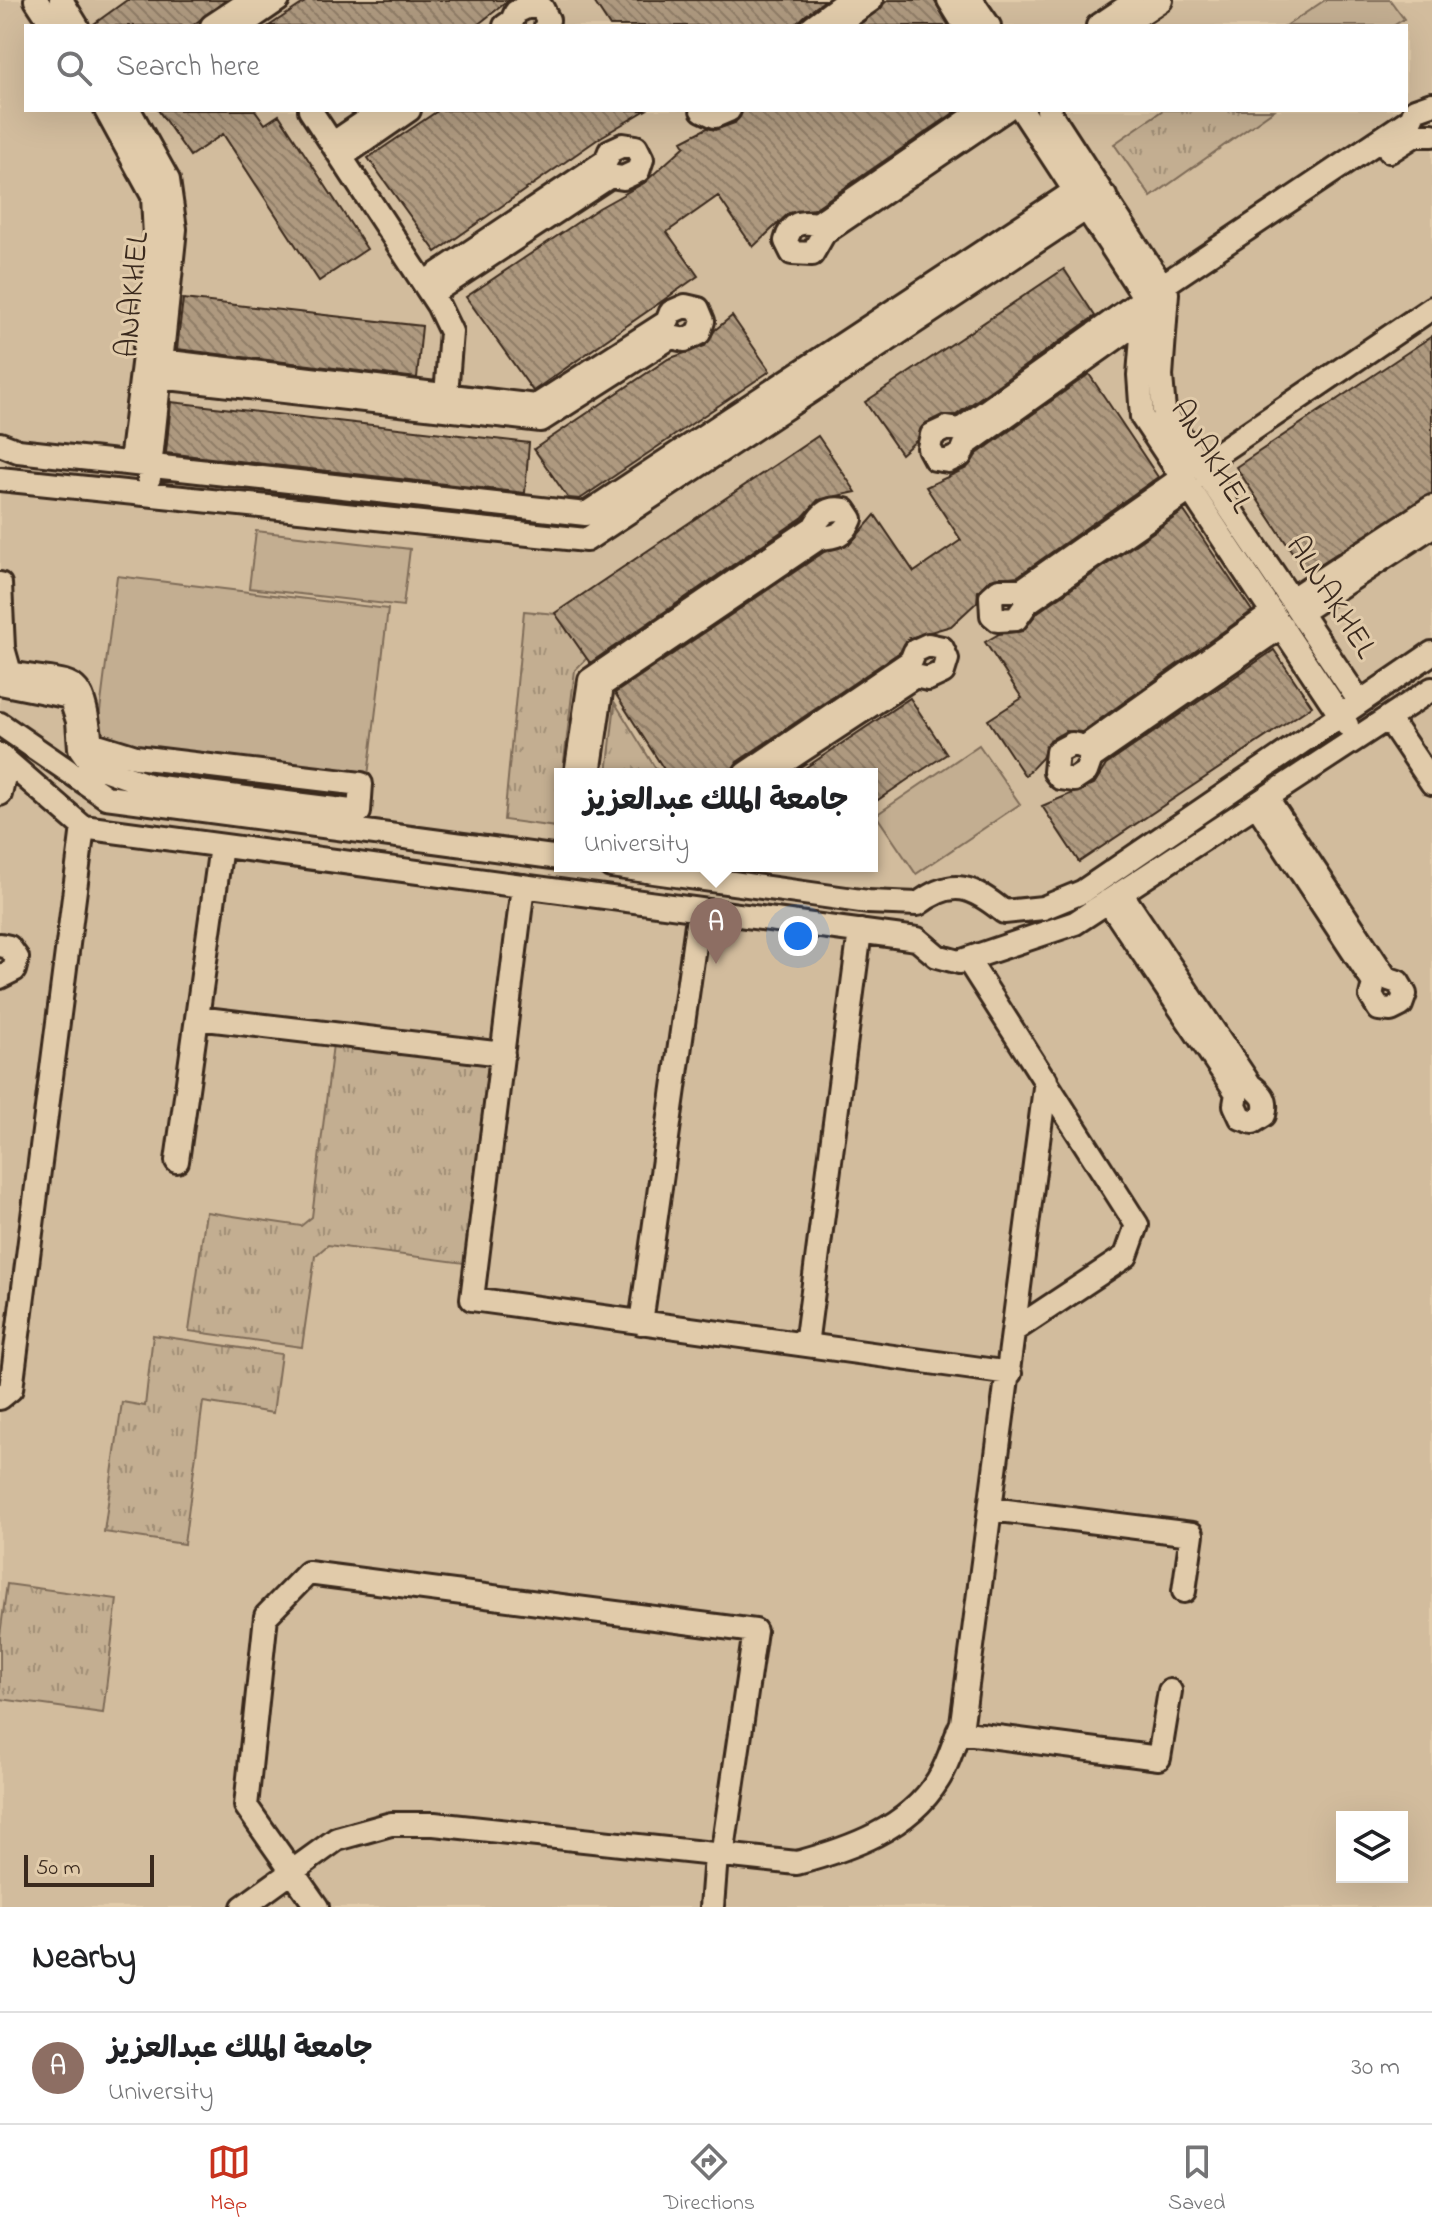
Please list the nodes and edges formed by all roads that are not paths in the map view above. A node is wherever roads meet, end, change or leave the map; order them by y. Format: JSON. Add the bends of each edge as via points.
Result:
{"nodes":[{"id":1,"x":36,"y":0,"type":"edge"},
{"id":2,"x":61,"y":0,"type":"edge"},
{"id":3,"x":278,"y":0,"type":"edge"},
{"id":4,"x":848,"y":0,"type":"edge"},
{"id":5,"x":871,"y":0,"type":"edge"},
{"id":6,"x":949,"y":0,"type":"edge"},
{"id":7,"x":971,"y":0,"type":"edge"},
{"id":8,"x":1136,"y":0,"type":"edge"},
{"id":9,"x":1161,"y":0,"type":"edge"},
{"id":10,"x":249,"y":18,"type":"edge"},
{"id":11,"x":52,"y":24,"type":"edge"},
{"id":12,"x":76,"y":24,"type":"edge"},
{"id":13,"x":221,"y":24,"type":"edge"},
{"id":14,"x":508,"y":24,"type":"edge"},
{"id":15,"x":547,"y":24,"type":"edge"},
{"id":16,"x":816,"y":24,"type":"edge"},
{"id":17,"x":837,"y":24,"type":"edge"},
{"id":18,"x":964,"y":24,"type":"edge"},
{"id":19,"x":988,"y":24,"type":"edge"},
{"id":20,"x":1101,"y":24,"type":"edge"},
{"id":21,"x":1125,"y":24,"type":"edge"},
{"id":22,"x":1432,"y":104,"type":"edge"},
{"id":23,"x":107,"y":112,"type":"edge"},
{"id":24,"x":130,"y":112,"type":"edge"},
{"id":25,"x":311,"y":112,"type":"edge"},
{"id":26,"x":380,"y":112,"type":"edge"},
{"id":27,"x":405,"y":112,"type":"edge"},
{"id":28,"x":980,"y":112,"type":"edge"},
{"id":29,"x":1002,"y":112,"type":"edge"},
{"id":30,"x":1024,"y":112,"type":"edge"},
{"id":31,"x":1049,"y":112,"type":"edge"},
{"id":32,"x":1432,"y":135,"type":"edge"},
{"id":33,"x":336,"y":150,"type":"junction"},
{"id":34,"x":1090,"y":193,"type":"junction"},
{"id":35,"x":428,"y":289,"type":"junction"},
{"id":36,"x":1154,"y":300,"type":"junction"},
{"id":37,"x":1432,"y":308,"type":"edge"},
{"id":38,"x":1432,"y":325,"type":"edge"},
{"id":39,"x":160,"y":369,"type":"junction"},
{"id":40,"x":446,"y":395,"type":"junction"},
{"id":41,"x":0,"y":444,"type":"edge"},
{"id":42,"x":141,"y":464,"type":"junction"},
{"id":43,"x":1196,"y":476,"type":"junction"},
{"id":44,"x":0,"y":479,"type":"edge"},
{"id":45,"x":148,"y":495,"type":"junction"},
{"id":46,"x":1432,"y":507,"type":"edge"},
{"id":47,"x":1432,"y":526,"type":"edge"},
{"id":48,"x":0,"y":584,"type":"edge"},
{"id":49,"x":1297,"y":606,"type":"junction"},
{"id":50,"x":1277,"y":620,"type":"junction"},
{"id":51,"x":1432,"y":653,"type":"edge"},
{"id":52,"x":0,"y":683,"type":"edge"},
{"id":53,"x":1432,"y":689,"type":"edge"},
{"id":54,"x":1360,"y":702,"type":"junction"},
{"id":55,"x":1340,"y":715,"type":"junction"},
{"id":56,"x":1393,"y":715,"type":"junction"},
{"id":57,"x":0,"y":724,"type":"edge"},
{"id":58,"x":1357,"y":739,"type":"junction"},
{"id":59,"x":0,"y":755,"type":"edge"},
{"id":60,"x":1432,"y":762,"type":"edge"},
{"id":61,"x":577,"y":768,"type":"edge"},
{"id":62,"x":590,"y":768,"type":"edge"},
{"id":63,"x":754,"y":768,"type":"edge"},
{"id":64,"x":775,"y":768,"type":"edge"},
{"id":65,"x":0,"y":776,"type":"edge"},
{"id":66,"x":1432,"y":783,"type":"edge"},
{"id":67,"x":0,"y":794,"type":"edge"},
{"id":68,"x":1261,"y":801,"type":"junction"},
{"id":69,"x":83,"y":827,"type":"junction"},
{"id":70,"x":221,"y":846,"type":"junction"},
{"id":71,"x":554,"y":857,"type":"edge"},
{"id":72,"x":616,"y":872,"type":"edge"},
{"id":73,"x":682,"y":872,"type":"edge"},
{"id":74,"x":718,"y":875,"type":"edge"},
{"id":75,"x":523,"y":886,"type":"junction"},
{"id":76,"x":591,"y":895,"type":"junction"},
{"id":77,"x":1114,"y":897,"type":"junction"},
{"id":78,"x":918,"y":904,"type":"junction"},
{"id":79,"x":995,"y":904,"type":"junction"},
{"id":80,"x":708,"y":911,"type":"junction"},
{"id":81,"x":860,"y":931,"type":"junction"},
{"id":82,"x":917,"y":939,"type":"junction"},
{"id":83,"x":0,"y":945,"type":"edge"},
{"id":84,"x":976,"y":957,"type":"junction"},
{"id":85,"x":0,"y":977,"type":"edge"},
{"id":86,"x":197,"y":1018,"type":"junction"},
{"id":87,"x":503,"y":1054,"type":"junction"},
{"id":88,"x":1046,"y":1080,"type":"junction"},
{"id":89,"x":177,"y":1161,"type":"dead end"},
{"id":90,"x":641,"y":1323,"type":"junction"},
{"id":91,"x":1016,"y":1329,"type":"junction"},
{"id":92,"x":806,"y":1345,"type":"junction"},
{"id":93,"x":1010,"y":1373,"type":"junction"},
{"id":94,"x":0,"y":1398,"type":"edge"},
{"id":95,"x":991,"y":1509,"type":"junction"},
{"id":96,"x":1184,"y":1591,"type":"dead end"},
{"id":97,"x":1170,"y":1691,"type":"dead end"},
{"id":98,"x":958,"y":1732,"type":"junction"},
{"id":99,"x":719,"y":1857,"type":"junction"},
{"id":100,"x":290,"y":1872,"type":"junction"},
{"id":101,"x":243,"y":1907,"type":"edge"},
{"id":102,"x":317,"y":1907,"type":"edge"},
{"id":103,"x":712,"y":1907,"type":"edge"}],
"edges":[{"from":1,"to":11,"type":"street"},
{"from":2,"to":12,"type":"street"},
{"from":3,"to":10,"type":"street"},
{"from":4,"to":16,"type":"street"},
{"from":5,"to":17,"type":"street"},
{"from":6,"to":18,"type":"street"},
{"from":7,"to":19,"type":"street"},
{"from":8,"to":20,"type":"street"},
{"from":9,"to":21,"type":"street"},
{"from":10,"to":13,"type":"street"},
{"from":14,"to":15,"type":"street","via":[[529,6],[542,8]]},
{"from":22,"to":36,"type":"street","via":[[1415,110],[1411,119]]},
{"from":23,"to":42,"type":"street","via":[[153,196],[156,258]]},
{"from":24,"to":39,"type":"street","name":"ANAKHEL","via":[[168,180],[175,229]]},
{"from":25,"to":33,"type":"street"},
{"from":26,"to":33,"type":"street"},
{"from":27,"to":33,"type":"street"},
{"from":28,"to":29,"type":"street","via":[[817,224],[789,229],[786,241],[792,253],[812,254],[824,233]]},
{"from":30,"to":34,"type":"street"},
{"from":31,"to":34,"type":"street"},
{"from":32,"to":36,"type":"street","via":[[1415,135]]},
{"from":33,"to":35,"type":"street"},
{"from":34,"to":36,"type":"street"},
{"from":34,"to":42,"type":"street","via":[[586,514]]},
{"from":34,"to":45,"type":"street","via":[[586,540]]},
{"from":35,"to":35,"type":"street","via":[[610,176],[623,178],[638,171],[642,159],[636,147],[610,151],[606,161]]},
{"from":35,"to":40,"type":"street","via":[[451,332]]},
{"from":36,"to":36,"type":"street","via":[[960,430],[947,428],[932,435],[929,448],[935,459],[961,455],[965,445]]},
{"from":36,"to":43,"type":"street","name":"ALNAKHEL","via":[[1164,411]]},
{"from":37,"to":43,"type":"street"},
{"from":38,"to":43,"type":"street"},
{"from":39,"to":40,"type":"street"},
{"from":39,"to":40,"type":"street","via":[[541,420],[671,337],[685,340],[699,333],[703,321],[698,309],[685,306],[671,312],[667,322],[536,406]]},
{"from":39,"to":42,"type":"street","name":"ANAKHEL"},
{"from":41,"to":42,"type":"street","via":[[18,451]]},
{"from":42,"to":45,"type":"street","name":"ANAKHEL"},
{"from":43,"to":43,"type":"street","via":[[1022,590],[999,590],[991,597],[992,615],[1016,619],[1028,602]]},
{"from":43,"to":49,"type":"street","name":"ALNAKHEL"},
{"from":43,"to":50,"type":"street","name":"ANAKHEL"},
{"from":44,"to":45,"type":"street"},
{"from":46,"to":49,"type":"street"},
{"from":47,"to":49,"type":"street"},
{"from":48,"to":52,"type":"street","via":[[3,648],[10,673],[66,680],[79,690],[91,743],[136,757],[361,784],[359,812],[151,786],[92,765],[80,748],[70,697]]},
{"from":49,"to":54,"type":"street","name":"ALNAKHEL"},
{"from":50,"to":50,"type":"street","via":[[1085,747],[1072,744],[1057,752],[1055,772],[1074,780],[1086,772],[1091,758]]},
{"from":50,"to":55,"type":"street","name":"ANAKHEL"},
{"from":51,"to":54,"type":"street"},
{"from":53,"to":56,"type":"street"},
{"from":54,"to":55,"type":"street"},
{"from":55,"to":58,"type":"street","name":"ANAKHEL"},
{"from":55,"to":79,"type":"street","via":[[1082,892],[1043,908],[1004,912]]},
{"from":56,"to":58,"type":"street"},
{"from":56,"to":60,"type":"street"},
{"from":56,"to":66,"type":"street"},
{"from":57,"to":71,"type":"street","via":[[106,797]]},
{"from":58,"to":68,"type":"street"},
{"from":59,"to":69,"type":"street"},
{"from":61,"to":62,"type":"street","via":[[590,680],[814,527],[820,515],[833,508],[845,510],[851,519],[847,530],[819,538],[602,685]]},
{"from":63,"to":64,"type":"street","via":[[911,661],[915,651],[928,645],[942,648],[947,659],[943,672],[928,679],[915,676]]},
{"from":65,"to":67,"type":"street"},
{"from":68,"to":68,"type":"street","via":[[1374,983],[1371,996],[1379,1009],[1401,1005],[1405,994],[1398,982],[1386,978]]},
{"from":68,"to":77,"type":"street"},
{"from":69,"to":70,"type":"street"},
{"from":69,"to":94,"type":"street","via":[[11,1389]]},
{"from":70,"to":75,"type":"street"},
{"from":70,"to":86,"type":"street"},
{"from":72,"to":76,"type":"street","via":[[644,885],[641,892]]},
{"from":73,"to":74,"type":"street"},
{"from":74,"to":78,"type":"street","via":[[868,902]]},
{"from":74,"to":80,"type":"street","via":[[726,891],[683,885],[677,889],[680,895],[701,900]]},
{"from":75,"to":76,"type":"street"},
{"from":75,"to":87,"type":"street"},
{"from":76,"to":80,"type":"street"},
{"from":77,"to":77,"type":"street","via":[[1237,1093],[1241,1118],[1253,1122],[1264,1115],[1267,1103],[1262,1093],[1250,1085]]},
{"from":77,"to":84,"type":"street","via":[[1075,923]]},
{"from":78,"to":79,"type":"street","via":[[934,892],[955,887],[980,893]]},
{"from":78,"to":82,"type":"street","via":[[913,921]]},
{"from":79,"to":84,"type":"street","via":[[998,932]]},
{"from":80,"to":81,"type":"street"},
{"from":80,"to":90,"type":"street"},
{"from":81,"to":82,"type":"street"},
{"from":81,"to":92,"type":"street"},
{"from":82,"to":84,"type":"street","via":[[937,956],[959,962]]},
{"from":83,"to":85,"type":"street","via":[[17,958],[14,970]]},
{"from":84,"to":88,"type":"street"},
{"from":86,"to":87,"type":"street"},
{"from":86,"to":89,"type":"street"},
{"from":87,"to":90,"type":"street","via":[[472,1299]]},
{"from":88,"to":91,"type":"street"},
{"from":88,"to":91,"type":"street","via":[[1137,1225],[1126,1256]]},
{"from":90,"to":92,"type":"street"},
{"from":91,"to":93,"type":"street"},
{"from":92,"to":93,"type":"street"},
{"from":93,"to":95,"type":"street"},
{"from":95,"to":96,"type":"street","via":[[1192,1534]]},
{"from":95,"to":98,"type":"street"},
{"from":97,"to":98,"type":"street","via":[[1159,1758]]},
{"from":98,"to":99,"type":"street","via":[[938,1781],[902,1819],[851,1849],[797,1863]]},
{"from":99,"to":100,"type":"street","via":[[434,1824],[391,1824],[337,1839]]},
{"from":99,"to":100,"type":"street","via":[[755,1631],[308,1573],[266,1616],[246,1806]]},
{"from":99,"to":103,"type":"street"},
{"from":100,"to":101,"type":"street"},
{"from":100,"to":102,"type":"street"}]}
